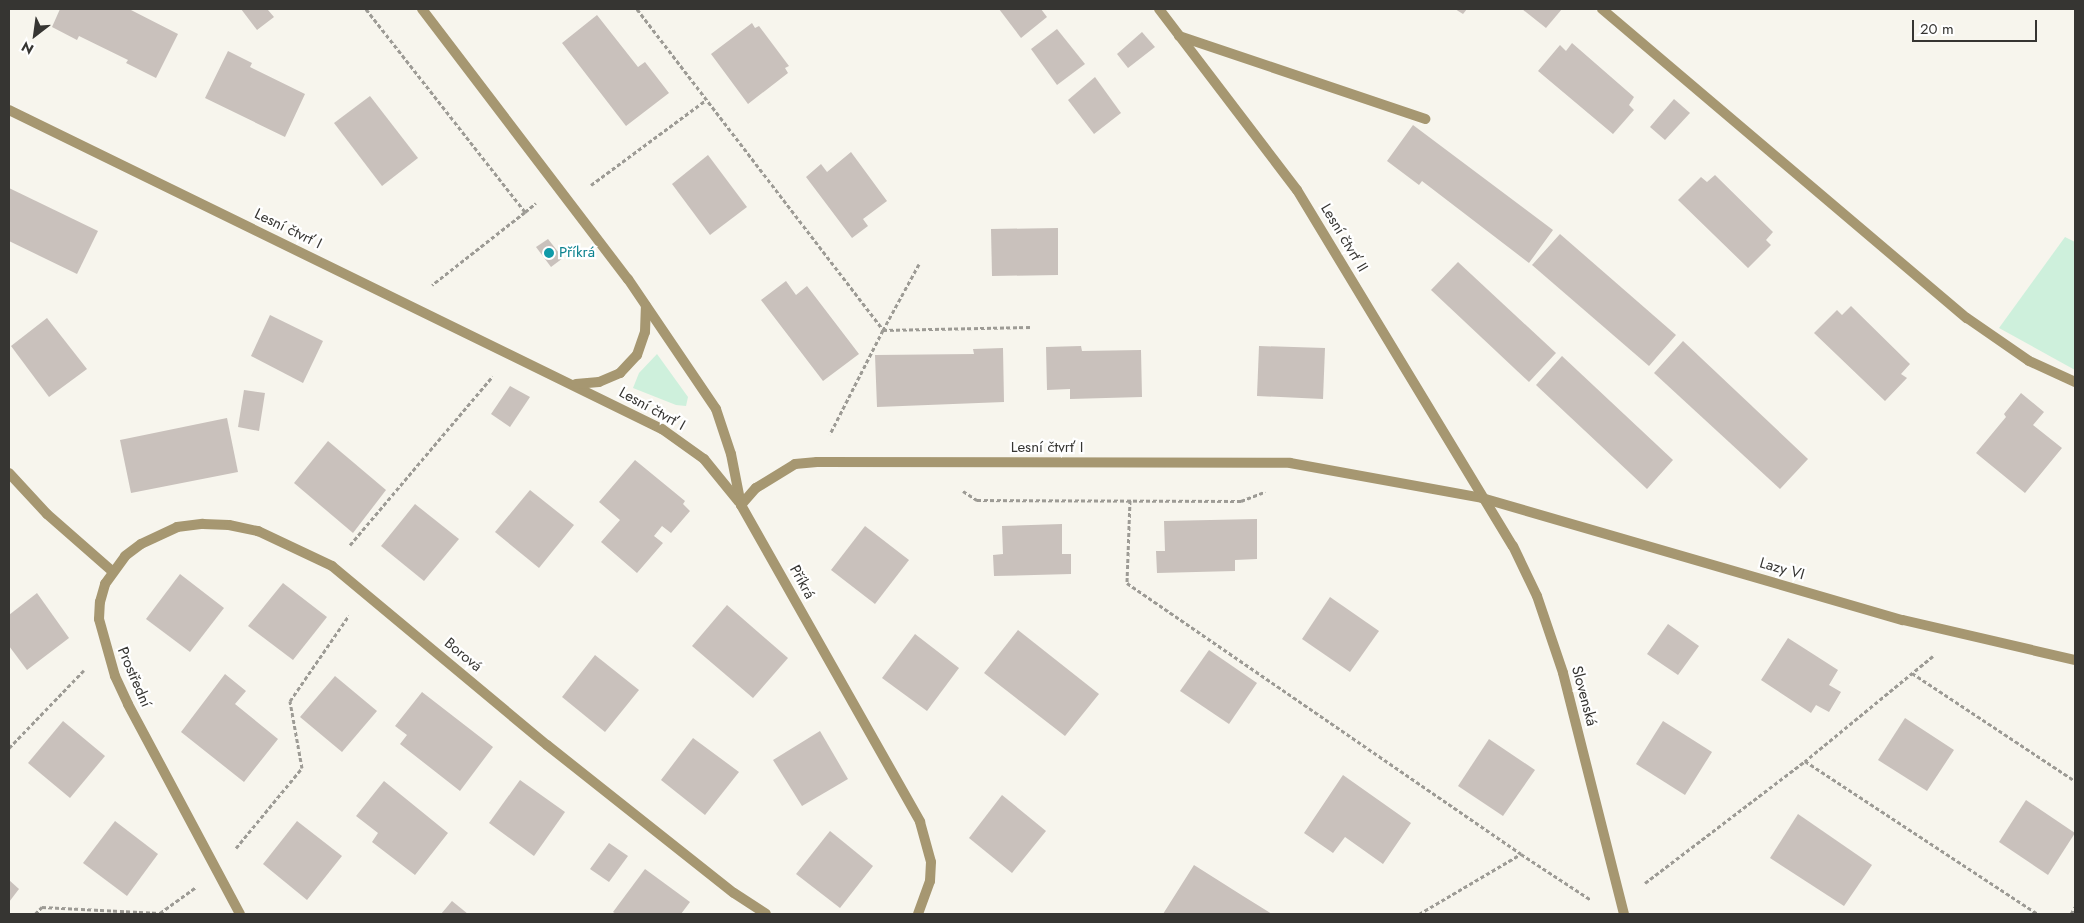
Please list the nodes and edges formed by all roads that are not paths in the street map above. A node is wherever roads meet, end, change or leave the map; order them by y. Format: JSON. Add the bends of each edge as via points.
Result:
{"nodes":[{"id":1,"x":422,"y":9,"type":"edge"},
{"id":2,"x":1159,"y":9,"type":"edge"},
{"id":3,"x":1602,"y":9,"type":"edge"},
{"id":4,"x":1179,"y":36,"type":"junction"},
{"id":5,"x":9,"y":110,"type":"edge"},
{"id":6,"x":1425,"y":119,"type":"dead end"},
{"id":7,"x":646,"y":306,"type":"junction"},
{"id":8,"x":2075,"y":382,"type":"edge"},
{"id":9,"x":574,"y":384,"type":"junction"},
{"id":10,"x":9,"y":472,"type":"edge"},
{"id":11,"x":1482,"y":498,"type":"junction"},
{"id":12,"x":741,"y":505,"type":"junction"},
{"id":13,"x":112,"y":571,"type":"junction"},
{"id":14,"x":2075,"y":660,"type":"edge"},
{"id":15,"x":240,"y":914,"type":"edge"},
{"id":16,"x":766,"y":914,"type":"edge"},
{"id":17,"x":918,"y":914,"type":"edge"},
{"id":18,"x":1624,"y":914,"type":"edge"}],
"edges":[{"from":1,"to":7,"type":"street","name":"Příkrá"},
{"from":2,"to":4,"type":"street","name":"Lesní čtvrť II"},
{"from":3,"to":8,"type":"street","via":[[1966,318],[2029,361]]},
{"from":4,"to":6,"type":"street"},
{"from":4,"to":11,"type":"street","name":"Lesní čtvrť II","via":[[1297,190]]},
{"from":5,"to":9,"type":"street","name":"Lesní čtvrť I"},
{"from":7,"to":9,"type":"street","via":[[645,332],[637,355],[620,373],[599,382]]},
{"from":7,"to":12,"type":"street","name":"Příkrá","via":[[716,410]]},
{"from":9,"to":12,"type":"street","name":"Lesní čtvrť I","via":[[669,434],[704,459]]},
{"from":10,"to":13,"type":"street","via":[[47,514]]},
{"from":11,"to":12,"type":"street","name":"Lesní čtvrť I","via":[[1290,463],[817,462],[795,464],[756,488]]},
{"from":11,"to":14,"type":"street","name":"Lazy VI","via":[[1903,620]]},
{"from":11,"to":18,"type":"street","name":"Slovenská","via":[[1513,546],[1537,596],[1563,673]]},
{"from":12,"to":17,"type":"street","name":"Příkrá","via":[[920,822],[931,872]]},
{"from":13,"to":15,"type":"street","name":"Prostřední","via":[[104,584],[99,619],[115,676]]},
{"from":13,"to":16,"type":"street","name":"Borová","via":[[124,556],[141,544],[177,527],[203,524],[258,531],[332,566],[555,751],[734,893]]}]}
